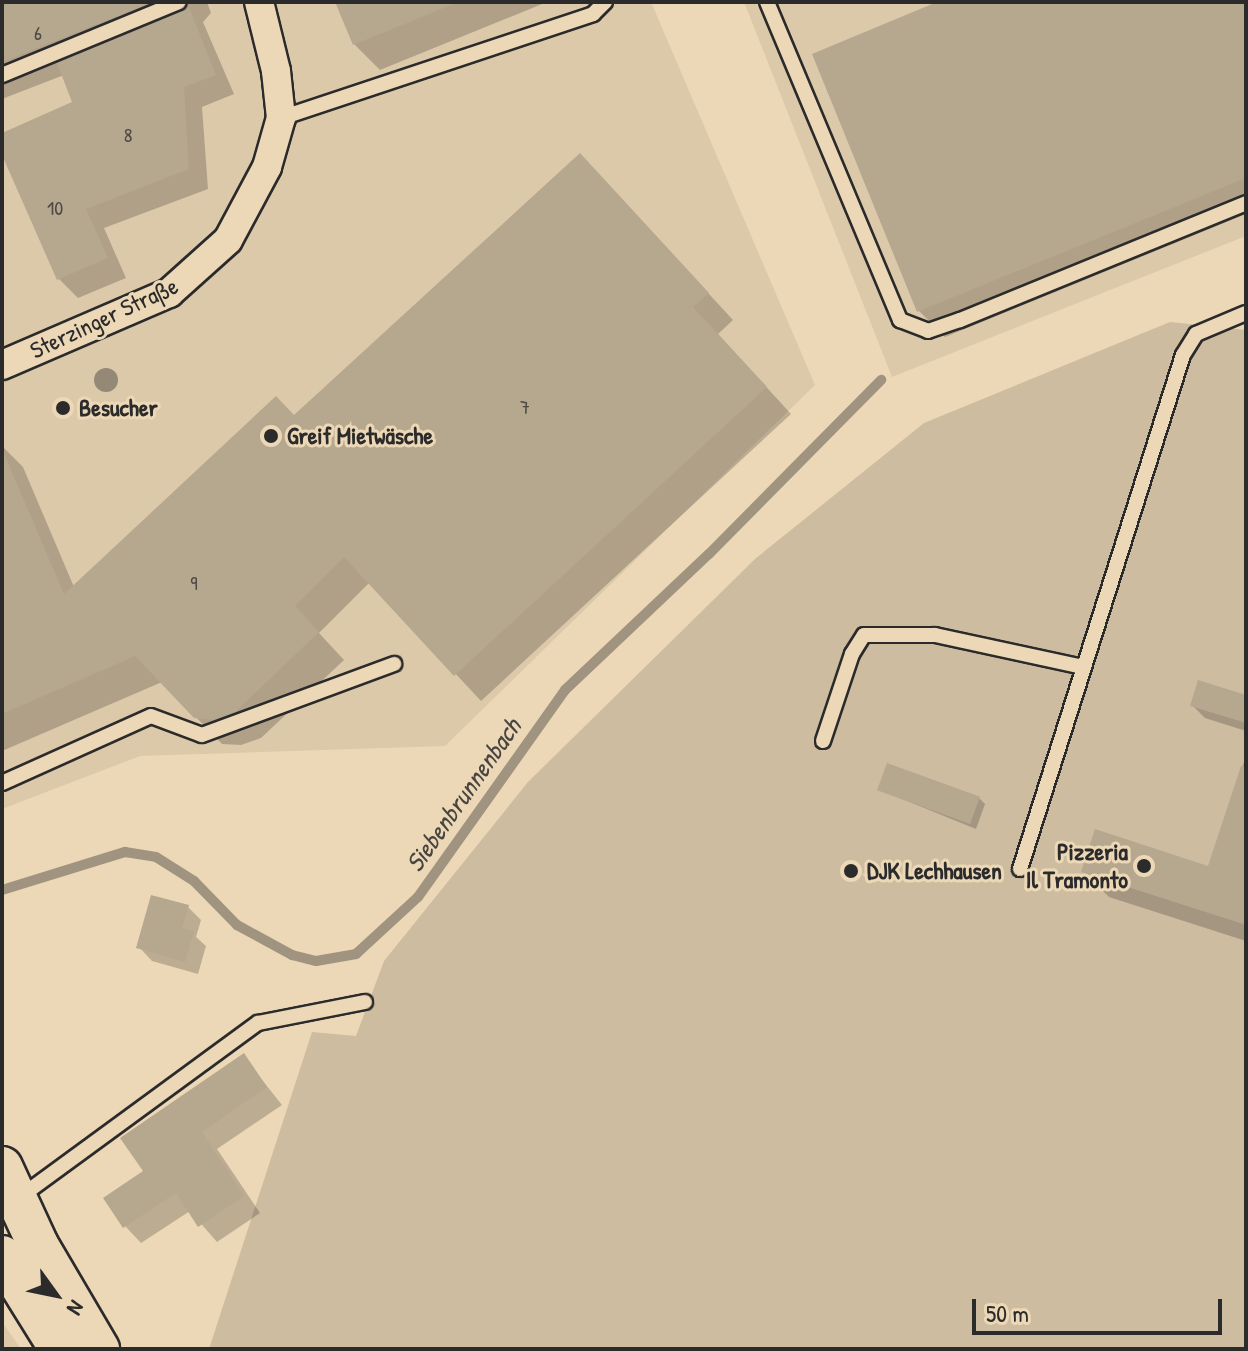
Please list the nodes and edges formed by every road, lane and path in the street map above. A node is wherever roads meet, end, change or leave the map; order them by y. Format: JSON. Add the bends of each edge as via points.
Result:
{"nodes":[{"id":1,"x":179,"y":2,"type":"edge"},
{"id":2,"x":259,"y":2,"type":"edge"},
{"id":3,"x":605,"y":2,"type":"edge"},
{"id":4,"x":767,"y":2,"type":"edge"},
{"id":5,"x":2,"y":75,"type":"edge"},
{"id":6,"x":281,"y":118,"type":"junction"},
{"id":7,"x":1246,"y":203,"type":"edge"},
{"id":8,"x":1246,"y":313,"type":"edge"},
{"id":9,"x":2,"y":365,"type":"edge"},
{"id":10,"x":394,"y":664,"type":"dead end"},
{"id":11,"x":1083,"y":667,"type":"junction"},
{"id":12,"x":823,"y":741,"type":"dead end"},
{"id":13,"x":2,"y":783,"type":"edge"},
{"id":14,"x":1020,"y":869,"type":"dead end"},
{"id":15,"x":365,"y":1002,"type":"dead end"},
{"id":16,"x":7,"y":1192,"type":"edge"},
{"id":17,"x":18,"y":1263,"type":"edge"},
{"id":18,"x":60,"y":1349,"type":"edge"},
{"id":19,"x":99,"y":1349,"type":"edge"}],
"edges":[{"from":1,"to":5,"type":"lane"},
{"from":2,"to":6,"type":"street","name":"Sterzinger Straße"},
{"from":3,"to":6,"type":"lane","via":[[593,14]]},
{"from":4,"to":7,"type":"lane","via":[[900,320],[928,331]]},
{"from":6,"to":9,"type":"street","name":"Sterzinger Straße","via":[[250,202],[228,240],[202,267],[169,293]]},
{"from":8,"to":11,"type":"lane","via":[[1196,334],[1183,355]]},
{"from":10,"to":13,"type":"lane","via":[[202,735],[151,716]]},
{"from":11,"to":12,"type":"lane","via":[[935,635],[864,635],[852,654]]},
{"from":11,"to":14,"type":"lane"},
{"from":15,"to":16,"type":"lane","via":[[258,1023]]},
{"from":16,"to":17,"type":"main road"},
{"from":17,"to":18,"type":"main road"},
{"from":17,"to":19,"type":"main road"}]}
